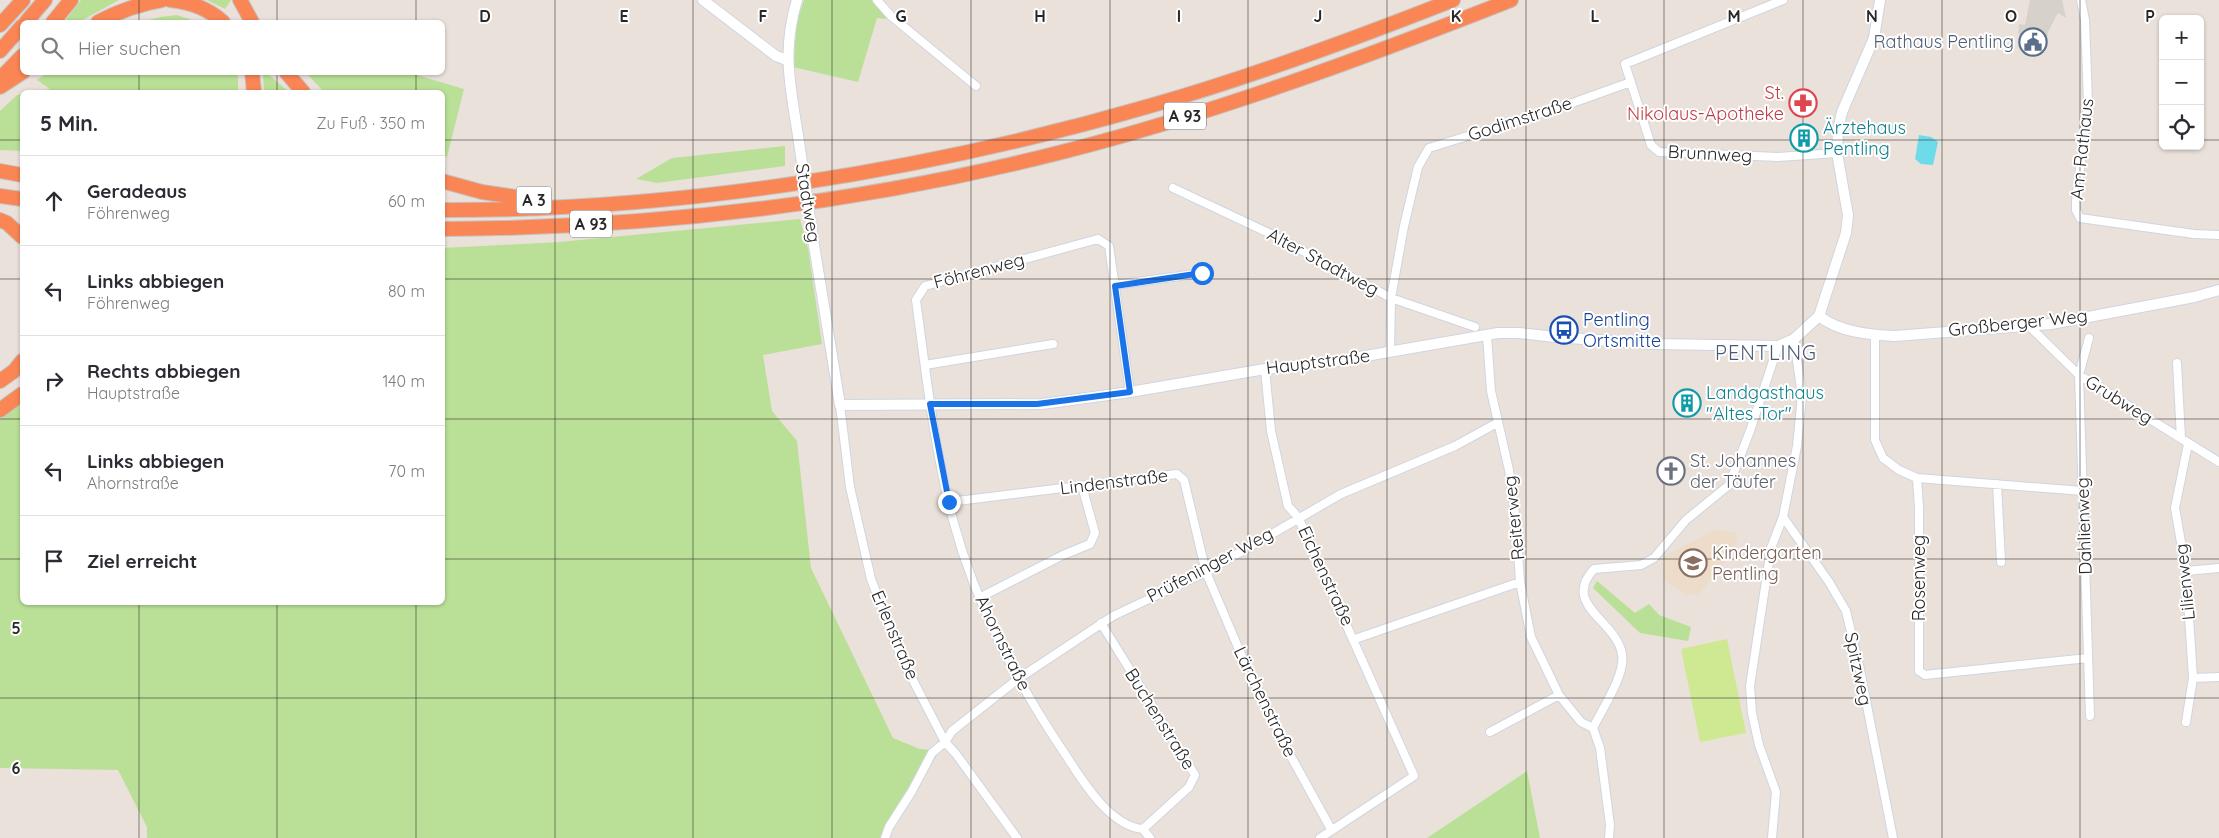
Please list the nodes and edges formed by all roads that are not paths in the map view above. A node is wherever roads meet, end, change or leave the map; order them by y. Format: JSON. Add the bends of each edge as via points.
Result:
{"nodes":[{"id":1,"x":23,"y":0,"type":"edge"},
{"id":2,"x":45,"y":0,"type":"edge"},
{"id":3,"x":71,"y":0,"type":"edge"},
{"id":4,"x":162,"y":0,"type":"edge"},
{"id":5,"x":170,"y":0,"type":"edge"},
{"id":6,"x":240,"y":0,"type":"edge"},
{"id":7,"x":703,"y":0,"type":"edge"},
{"id":8,"x":797,"y":0,"type":"edge"},
{"id":9,"x":877,"y":0,"type":"edge"},
{"id":10,"x":1453,"y":0,"type":"edge"},
{"id":11,"x":1511,"y":0,"type":"edge"},
{"id":12,"x":1783,"y":0,"type":"edge"},
{"id":13,"x":1880,"y":0,"type":"edge"},
{"id":14,"x":2081,"y":0,"type":"edge"},
{"id":15,"x":28,"y":20,"type":"edge"},
{"id":16,"x":55,"y":20,"type":"edge"},
{"id":17,"x":102,"y":20,"type":"edge"},
{"id":18,"x":221,"y":20,"type":"edge"},
{"id":19,"x":251,"y":20,"type":"edge"},
{"id":20,"x":0,"y":25,"type":"edge"},
{"id":21,"x":20,"y":28,"type":"edge"},
{"id":22,"x":0,"y":52,"type":"edge"},
{"id":23,"x":20,"y":58,"type":"edge"},
{"id":24,"x":787,"y":60,"type":"junction"},
{"id":25,"x":20,"y":74,"type":"edge"},
{"id":26,"x":252,"y":75,"type":"edge"},
{"id":27,"x":289,"y":75,"type":"edge"},
{"id":28,"x":0,"y":79,"type":"edge"},
{"id":29,"x":1631,"y":82,"type":"junction"},
{"id":30,"x":976,"y":86,"type":"dead end"},
{"id":31,"x":0,"y":87,"type":"edge"},
{"id":32,"x":254,"y":90,"type":"edge"},
{"id":33,"x":301,"y":90,"type":"edge"},
{"id":34,"x":1837,"y":153,"type":"junction"},
{"id":35,"x":0,"y":171,"type":"edge"},
{"id":36,"x":20,"y":175,"type":"edge"},
{"id":37,"x":445,"y":183,"type":"edge"},
{"id":38,"x":1173,"y":188,"type":"dead end"},
{"id":39,"x":0,"y":196,"type":"edge"},
{"id":40,"x":20,"y":199,"type":"edge"},
{"id":41,"x":587,"y":206,"type":"junction"},
{"id":42,"x":445,"y":210,"type":"edge"},
{"id":43,"x":0,"y":220,"type":"edge"},
{"id":44,"x":445,"y":229,"type":"edge"},
{"id":45,"x":2219,"y":235,"type":"edge"},
{"id":46,"x":20,"y":236,"type":"edge"},
{"id":47,"x":1202,"y":273,"type":"dead end"},
{"id":48,"x":1115,"y":286,"type":"junction"},
{"id":49,"x":2219,"y":290,"type":"edge"},
{"id":50,"x":1391,"y":298,"type":"junction"},
{"id":51,"x":1819,"y":316,"type":"junction"},
{"id":52,"x":2029,"y":326,"type":"junction"},
{"id":53,"x":1475,"y":327,"type":"dead end"},
{"id":54,"x":1487,"y":336,"type":"junction"},
{"id":55,"x":1875,"y":336,"type":"junction"},
{"id":56,"x":2090,"y":338,"type":"dead end"},
{"id":57,"x":1794,"y":339,"type":"junction"},
{"id":58,"x":1052,"y":344,"type":"dead end"},
{"id":59,"x":1778,"y":346,"type":"junction"},
{"id":60,"x":1390,"y":352,"type":"junction"},
{"id":61,"x":2176,"y":363,"type":"dead end"},
{"id":62,"x":20,"y":364,"type":"edge"},
{"id":63,"x":925,"y":365,"type":"junction"},
{"id":64,"x":1265,"y":369,"type":"junction"},
{"id":65,"x":2079,"y":375,"type":"junction"},
{"id":66,"x":0,"y":380,"type":"edge"},
{"id":67,"x":1130,"y":392,"type":"junction"},
{"id":68,"x":20,"y":395,"type":"edge"},
{"id":69,"x":930,"y":404,"type":"junction"},
{"id":70,"x":840,"y":405,"type":"junction"},
{"id":71,"x":0,"y":410,"type":"edge"},
{"id":72,"x":1496,"y":423,"type":"junction"},
{"id":73,"x":2181,"y":438,"type":"junction"},
{"id":74,"x":2188,"y":444,"type":"junction"},
{"id":75,"x":2219,"y":462,"type":"edge"},
{"id":76,"x":1917,"y":478,"type":"junction"},
{"id":77,"x":1997,"y":484,"type":"junction"},
{"id":78,"x":1082,"y":486,"type":"junction"},
{"id":79,"x":2083,"y":491,"type":"junction"},
{"id":80,"x":949,"y":502,"type":"junction"},
{"id":81,"x":1298,"y":517,"type":"junction"},
{"id":82,"x":1783,"y":517,"type":"junction"},
{"id":83,"x":2001,"y":562,"type":"dead end"},
{"id":84,"x":2219,"y":568,"type":"edge"},
{"id":85,"x":2186,"y":571,"type":"junction"},
{"id":86,"x":1206,"y":572,"type":"junction"},
{"id":87,"x":1520,"y":582,"type":"junction"},
{"id":88,"x":979,"y":598,"type":"junction"},
{"id":89,"x":1101,"y":623,"type":"junction"},
{"id":90,"x":1355,"y":639,"type":"junction"},
{"id":91,"x":2088,"y":658,"type":"junction"},
{"id":92,"x":2219,"y":677,"type":"edge"},
{"id":93,"x":2193,"y":678,"type":"junction"},
{"id":94,"x":1018,"y":679,"type":"junction"},
{"id":95,"x":1559,"y":695,"type":"junction"},
{"id":96,"x":2090,"y":716,"type":"dead end"},
{"id":97,"x":2186,"y":722,"type":"dead end"},
{"id":98,"x":1593,"y":728,"type":"junction"},
{"id":99,"x":1490,"y":732,"type":"dead end"},
{"id":100,"x":945,"y":742,"type":"junction"},
{"id":101,"x":1331,"y":829,"type":"junction"},
{"id":102,"x":1143,"y":830,"type":"junction"},
{"id":103,"x":885,"y":838,"type":"edge"},
{"id":104,"x":1017,"y":838,"type":"edge"},
{"id":105,"x":1150,"y":838,"type":"edge"},
{"id":106,"x":1320,"y":838,"type":"edge"},
{"id":107,"x":1609,"y":838,"type":"edge"},
{"id":108,"x":1772,"y":838,"type":"edge"},
{"id":109,"x":1893,"y":838,"type":"edge"}],
"edges":[{"from":1,"to":20,"type":"highway"},
{"from":2,"to":15,"type":"highway"},
{"from":3,"to":16,"type":"highway"},
{"from":4,"to":17,"type":"highway","via":[[138,4]]},
{"from":5,"to":18,"type":"highway","via":[[185,2]]},
{"from":6,"to":19,"type":"highway"},
{"from":7,"to":24,"type":"street","via":[[776,56]]},
{"from":8,"to":24,"type":"street","name":"Stadtweg","via":[[790,24]]},
{"from":9,"to":30,"type":"street","via":[[891,16]]},
{"from":10,"to":41,"type":"highway","number":"A 93","via":[[1222,84],[1050,133],[818,180]]},
{"from":11,"to":44,"type":"highway","number":"A 93","via":[[1387,49],[1238,100],[1066,151],[942,179],[816,200],[625,222]]},
{"from":12,"to":29,"type":"street","via":[[1625,64]]},
{"from":13,"to":34,"type":"street","via":[[1874,38],[1842,112]]},
{"from":14,"to":45,"type":"street","name":"Am Rathaus","via":[[2085,20],[2088,104],[2076,201],[2080,218]]},
{"from":21,"to":22,"type":"highway"},
{"from":23,"to":28,"type":"highway"},
{"from":24,"to":70,"type":"street","name":"Stadtweg","bridge":true},
{"from":25,"to":31,"type":"highway"},
{"from":26,"to":32,"type":"highway"},
{"from":27,"to":33,"type":"highway"},
{"from":29,"to":34,"type":"street","name":"Brunnweg","via":[[1651,145],[1659,152],[1778,158]]},
{"from":29,"to":50,"type":"street","name":"Godimstraße","via":[[1430,148],[1418,167]]},
{"from":34,"to":51,"type":"street","via":[[1848,215],[1846,233]]},
{"from":35,"to":36,"type":"highway"},
{"from":37,"to":41,"type":"highway","number":"A 3","via":[[515,198]]},
{"from":38,"to":50,"type":"street","name":"Alter Stadtweg","via":[[1275,236]]},
{"from":39,"to":40,"type":"highway"},
{"from":41,"to":42,"type":"highway","number":"A 93"},
{"from":43,"to":46,"type":"highway"},
{"from":47,"to":48,"type":"street"},
{"from":48,"to":63,"type":"street","name":"Föhrenweg","via":[[1109,246],[1098,239],[924,286],[916,300]]},
{"from":48,"to":67,"type":"street","name":"Föhrenweg"},
{"from":49,"to":52,"type":"street","name":"Großberger Weg","via":[[2081,319]]},
{"from":50,"to":53,"type":"street","name":"Alter Stadtweg"},
{"from":50,"to":60,"type":"street","name":"Godimstraße"},
{"from":51,"to":55,"type":"street","name":"Großberger Weg","via":[[1830,325]]},
{"from":51,"to":57,"type":"street","name":"Hauptstraße"},
{"from":52,"to":55,"type":"street","name":"Großberger Weg"},
{"from":52,"to":65,"type":"street","name":"Grubweg"},
{"from":54,"to":59,"type":"street","name":"Hauptstraße","via":[[1519,333],[1654,344]]},
{"from":54,"to":60,"type":"street","name":"Hauptstraße"},
{"from":54,"to":72,"type":"street","name":"Reiterweg"},
{"from":55,"to":76,"type":"street","via":[[1875,440],[1883,458]]},
{"from":56,"to":65,"type":"street","name":"Dahlienweg"},
{"from":57,"to":59,"type":"street","name":"Hauptstraße"},
{"from":57,"to":82,"type":"street","via":[[1802,396],[1796,454]]},
{"from":58,"to":63,"type":"street"},
{"from":59,"to":98,"type":"street","via":[[1729,485],[1686,520],[1654,558],[1640,565],[1594,569],[1586,578],[1582,592],[1588,605],[1615,636],[1622,653],[1622,667]]},
{"from":60,"to":64,"type":"street","name":"Hauptstraße"},
{"from":61,"to":73,"type":"street"},
{"from":62,"to":66,"type":"highway"},
{"from":63,"to":69,"type":"street","name":"Föhrenweg"},
{"from":64,"to":67,"type":"street","name":"Hauptstraße"},
{"from":64,"to":81,"type":"street","name":"Eichenstraße","via":[[1271,430],[1288,506]]},
{"from":65,"to":73,"type":"street","name":"Grubweg"},
{"from":65,"to":79,"type":"street","name":"Dahlienweg"},
{"from":67,"to":69,"type":"street","name":"Hauptstraße","via":[[1037,404]]},
{"from":68,"to":71,"type":"highway"},
{"from":69,"to":70,"type":"street","name":"Hauptstraße"},
{"from":69,"to":80,"type":"street","name":"Ahornstraße"},
{"from":70,"to":100,"type":"street","name":"Erlenstraße","via":[[850,487],[871,579],[902,659]]},
{"from":72,"to":81,"type":"street","name":"Prüfeninger Weg","via":[[1455,446],[1341,494]]},
{"from":72,"to":87,"type":"street","name":"Reiterweg","via":[[1509,470]]},
{"from":73,"to":74,"type":"street","name":"Grubweg"},
{"from":74,"to":75,"type":"street","name":"Grubweg"},
{"from":74,"to":85,"type":"street","name":"Lilienweg","via":[[2175,508]]},
{"from":76,"to":77,"type":"street"},
{"from":76,"to":91,"type":"street","name":"Rosenweg","via":[[1919,671],[1925,675]]},
{"from":77,"to":79,"type":"street"},
{"from":77,"to":83,"type":"street"},
{"from":78,"to":80,"type":"street","name":"Lindenstraße"},
{"from":78,"to":86,"type":"street","name":"Lindenstraße","via":[[1177,474],[1184,480]]},
{"from":78,"to":88,"type":"street","via":[[1095,533],[1090,544]]},
{"from":79,"to":91,"type":"street","name":"Dahlienweg"},
{"from":80,"to":88,"type":"street","name":"Ahornstraße"},
{"from":81,"to":86,"type":"street","name":"Prüfeninger Weg"},
{"from":81,"to":90,"type":"street","name":"Eichenstraße"},
{"from":82,"to":108,"type":"street","via":[[1771,548],[1750,686],[1759,745],[1776,792]]},
{"from":82,"to":109,"type":"street","name":"Spitzweg","via":[[1846,612]]},
{"from":84,"to":85,"type":"street"},
{"from":85,"to":93,"type":"street","name":"Lilienweg"},
{"from":86,"to":89,"type":"street","name":"Prüfeninger Weg"},
{"from":86,"to":101,"type":"street","name":"Lärchenstraße","via":[[1288,751]]},
{"from":87,"to":90,"type":"street"},
{"from":87,"to":95,"type":"street","name":"Reiterweg","via":[[1530,637]]},
{"from":88,"to":94,"type":"street","name":"Ahornstraße"},
{"from":89,"to":94,"type":"street","name":"Prüfeninger Weg"},
{"from":89,"to":102,"type":"street","name":"Buchenstraße","via":[[1195,775],[1189,787]]},
{"from":90,"to":101,"type":"street","name":"Eichenstraße","via":[[1414,776]]},
{"from":91,"to":96,"type":"street","name":"Dahlienweg"},
{"from":92,"to":93,"type":"street"},
{"from":93,"to":97,"type":"street","name":"Lilienweg"},
{"from":94,"to":100,"type":"street","name":"Prüfeninger Weg","via":[[952,731]]},
{"from":94,"to":102,"type":"street","name":"Ahornstraße","via":[[1077,772],[1110,814],[1132,828]]},
{"from":95,"to":98,"type":"street","name":"Reiterweg","via":[[1581,722]]},
{"from":95,"to":99,"type":"street"},
{"from":98,"to":107,"type":"street","via":[[1600,748]]},
{"from":100,"to":103,"type":"street","name":"Prüfeninger Weg","via":[[932,753]]},
{"from":100,"to":104,"type":"street","name":"Erlenstraße"},
{"from":101,"to":106,"type":"street"},
{"from":102,"to":105,"type":"street","name":"Ahornstraße"}]}
